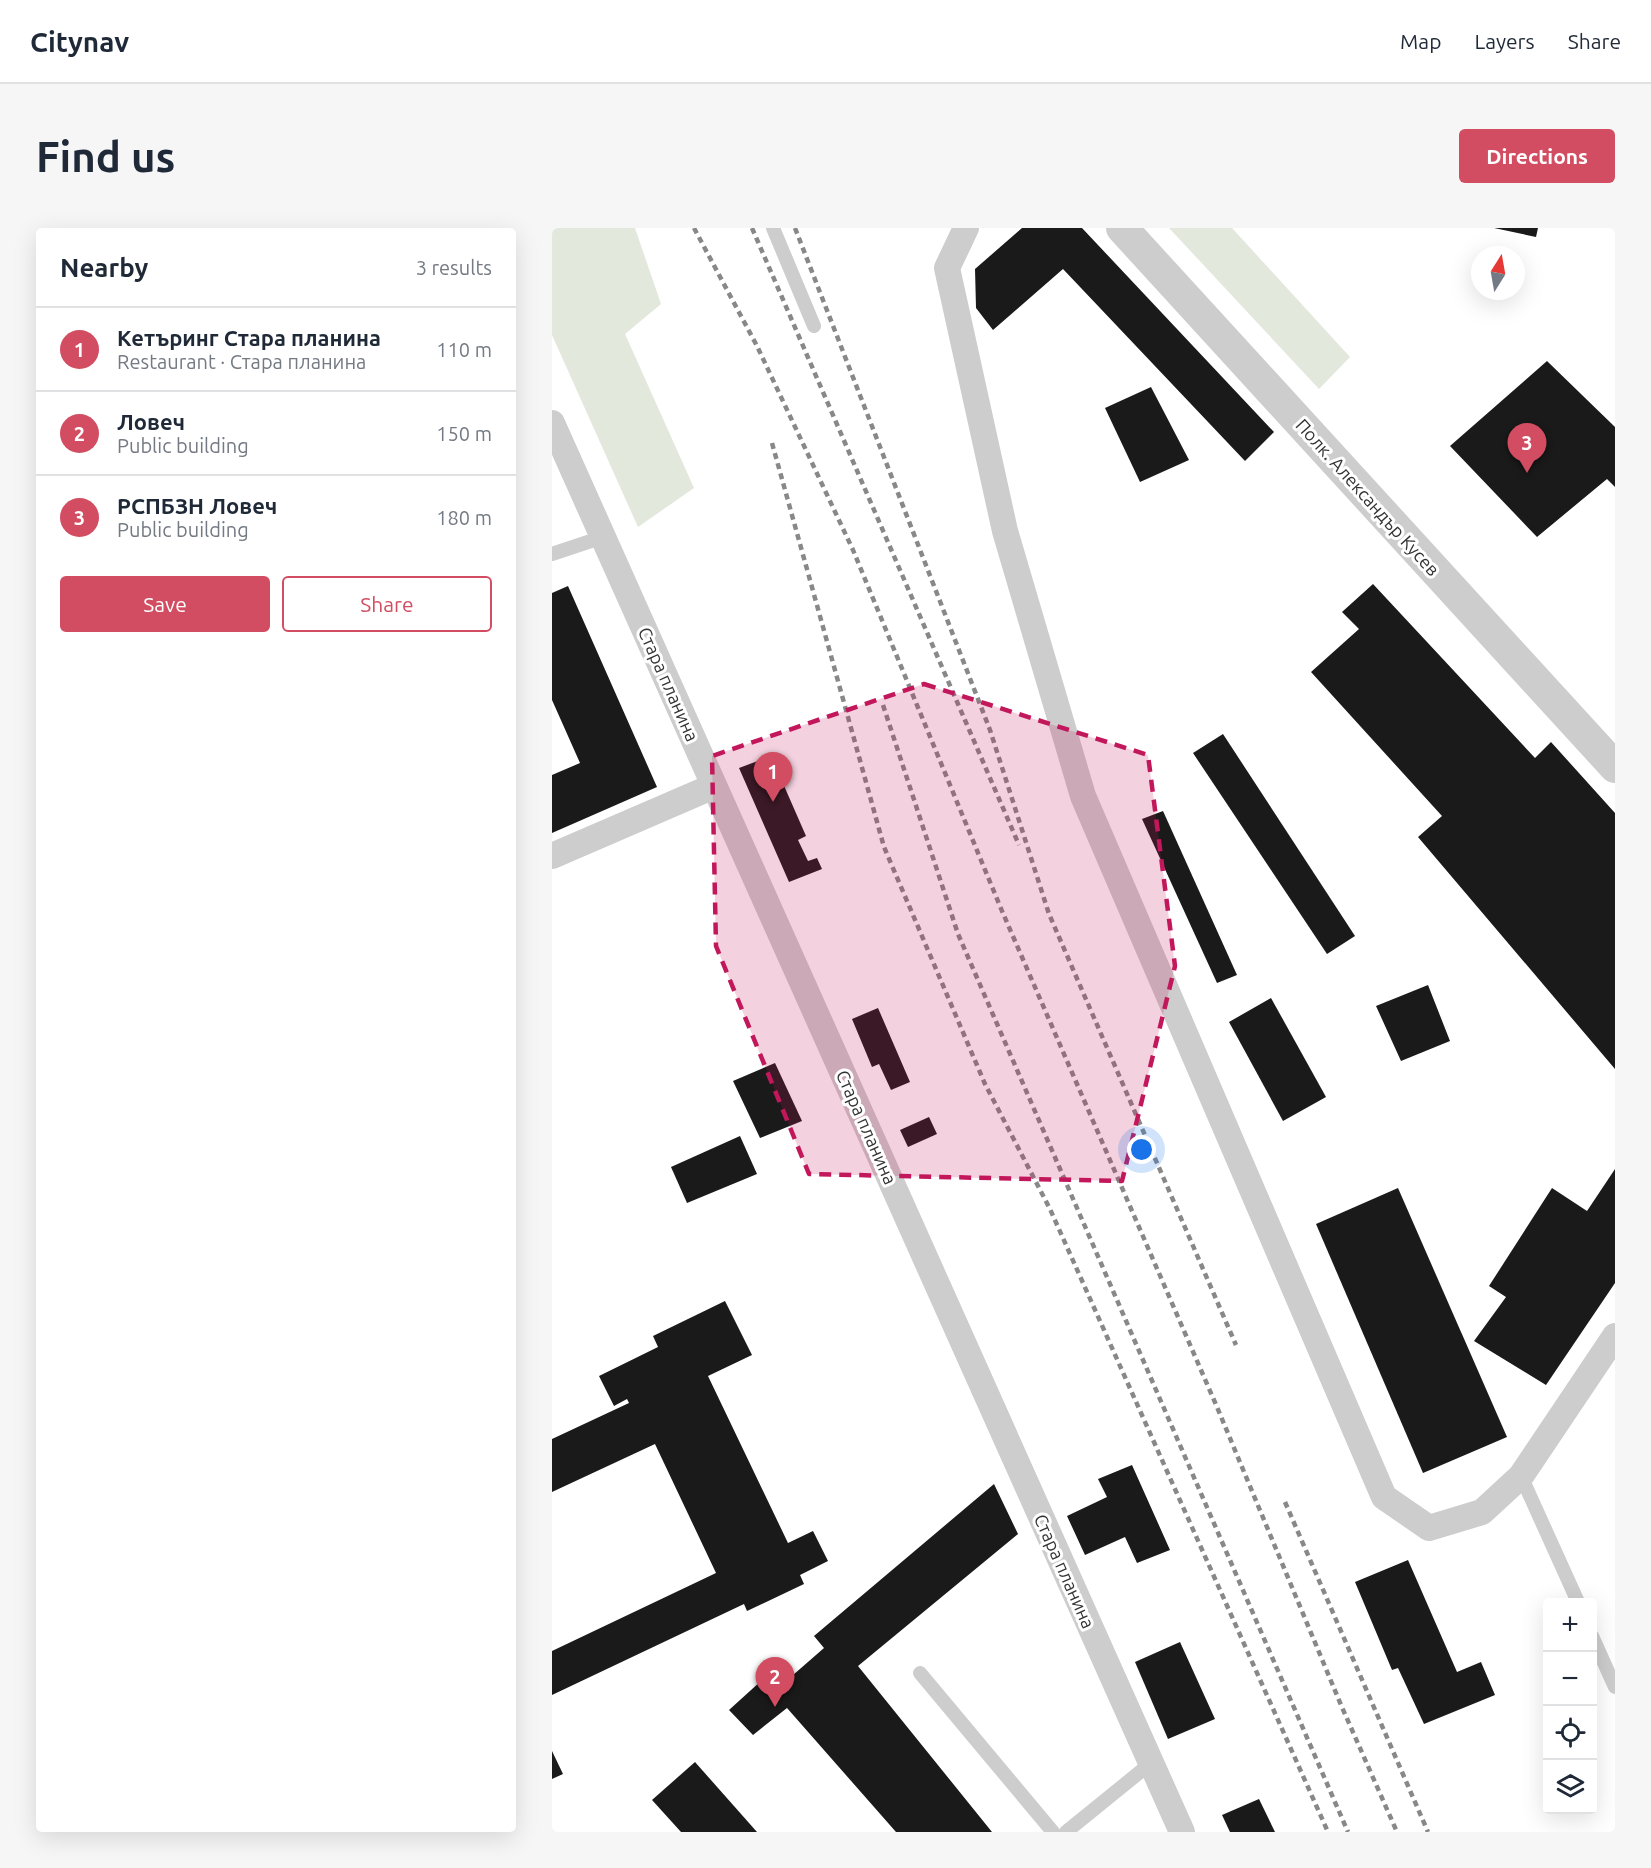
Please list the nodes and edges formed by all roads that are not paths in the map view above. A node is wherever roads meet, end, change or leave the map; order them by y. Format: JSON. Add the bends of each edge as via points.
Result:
{"nodes":[{"id":1,"x":773,"y":228,"type":"edge"},
{"id":2,"x":966,"y":228,"type":"edge"},
{"id":3,"x":1122,"y":228,"type":"edge"},
{"id":4,"x":814,"y":326,"type":"dead end"},
{"id":5,"x":552,"y":423,"type":"edge"},
{"id":6,"x":603,"y":537,"type":"junction"},
{"id":7,"x":552,"y":554,"type":"edge"},
{"id":8,"x":1615,"y":766,"type":"edge"},
{"id":9,"x":714,"y":786,"type":"junction"},
{"id":10,"x":552,"y":856,"type":"edge"},
{"id":11,"x":1615,"y":1336,"type":"edge"},
{"id":12,"x":1521,"y":1476,"type":"junction"},
{"id":13,"x":1576,"y":1598,"type":"edge"},
{"id":14,"x":1597,"y":1645,"type":"edge"},
{"id":15,"x":920,"y":1673,"type":"dead end"},
{"id":16,"x":1615,"y":1687,"type":"edge"},
{"id":17,"x":1151,"y":1763,"type":"junction"},
{"id":18,"x":1053,"y":1832,"type":"edge"},
{"id":19,"x":1066,"y":1832,"type":"edge"},
{"id":20,"x":1182,"y":1832,"type":"edge"}],
"edges":[{"from":1,"to":4,"type":"lane"},
{"from":2,"to":12,"type":"street","via":[[947,268],[1005,531],[1083,795],[1384,1497],[1429,1528],[1482,1512]]},
{"from":3,"to":8,"type":"street","name":"Полк. Александър Кусев"},
{"from":5,"to":6,"type":"street","name":"Стара планина"},
{"from":6,"to":7,"type":"lane"},
{"from":6,"to":9,"type":"street","name":"Стара планина"},
{"from":9,"to":10,"type":"street"},
{"from":9,"to":17,"type":"street","name":"Стара планина"},
{"from":11,"to":12,"type":"street"},
{"from":12,"to":13,"type":"lane"},
{"from":14,"to":16,"type":"lane"},
{"from":15,"to":18,"type":"lane"},
{"from":17,"to":19,"type":"lane"},
{"from":17,"to":20,"type":"street","name":"Стара планина"}]}
